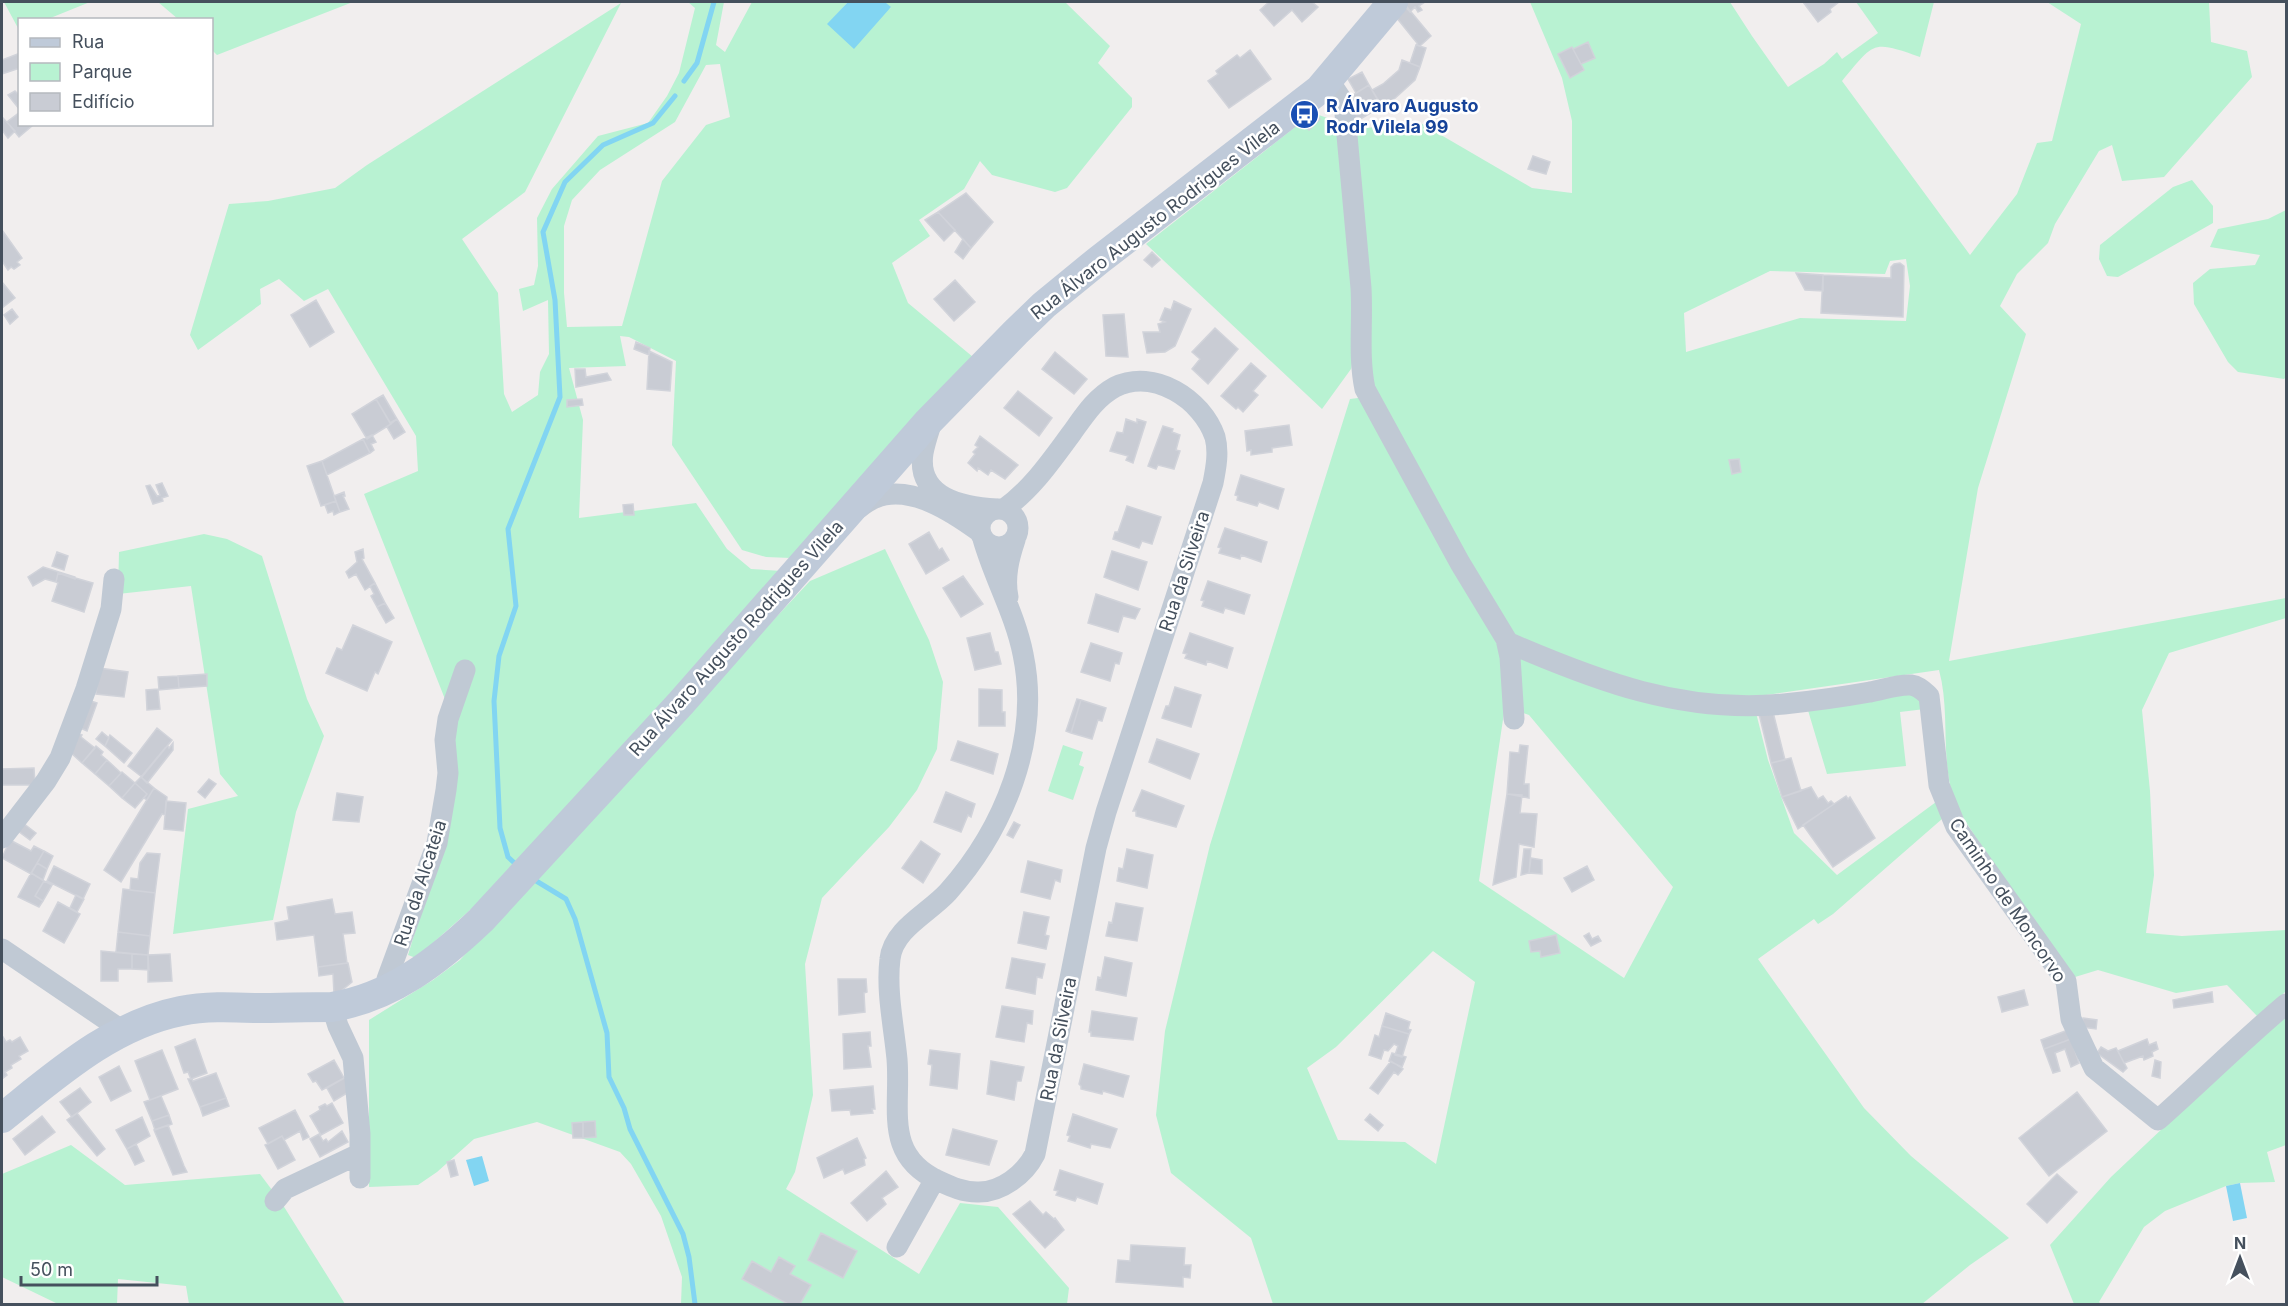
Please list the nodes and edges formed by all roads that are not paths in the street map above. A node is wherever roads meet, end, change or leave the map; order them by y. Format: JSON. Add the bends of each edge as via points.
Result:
{"nodes":[{"id":1,"x":1393,"y":2,"type":"edge"},
{"id":2,"x":1328,"y":79,"type":"junction"},
{"id":3,"x":933,"y":417,"type":"junction"},
{"id":4,"x":890,"y":466,"type":"junction"},
{"id":5,"x":924,"y":471,"type":"junction"},
{"id":6,"x":1043,"y":472,"type":"junction"},
{"id":7,"x":914,"y":497,"type":"junction"},
{"id":8,"x":1001,"y":509,"type":"junction"},
{"id":9,"x":846,"y":516,"type":"junction"},
{"id":10,"x":1017,"y":534,"type":"junction"},
{"id":11,"x":981,"y":536,"type":"junction"},
{"id":12,"x":114,"y":579,"type":"dead end"},
{"id":13,"x":1009,"y":609,"type":"junction"},
{"id":14,"x":1507,"y":642,"type":"junction"},
{"id":15,"x":465,"y":670,"type":"dead end"},
{"id":16,"x":1514,"y":719,"type":"dead end"},
{"id":17,"x":2,"y":838,"type":"edge"},
{"id":18,"x":2,"y":949,"type":"edge"},
{"id":19,"x":387,"y":990,"type":"junction"},
{"id":20,"x":2286,"y":1004,"type":"edge"},
{"id":21,"x":332,"y":1007,"type":"junction"},
{"id":22,"x":123,"y":1031,"type":"junction"},
{"id":23,"x":2,"y":1118,"type":"edge"},
{"id":24,"x":359,"y":1154,"type":"junction"},
{"id":25,"x":360,"y":1178,"type":"dead end"},
{"id":26,"x":935,"y":1179,"type":"junction"},
{"id":27,"x":275,"y":1201,"type":"dead end"},
{"id":28,"x":897,"y":1247,"type":"dead end"}],
"edges":[{"from":1,"to":2,"type":"main road","name":"Rua Álvaro Augusto Rodrigues Vilela"},
{"from":2,"to":3,"type":"main road","name":"Rua Álvaro Augusto Rodrigues Vilela","via":[[1044,305]]},
{"from":2,"to":14,"type":"street","via":[[1344,103],[1361,288],[1361,369],[1365,389]]},
{"from":3,"to":4,"type":"main road","name":"Rua Álvaro Augusto Rodrigues Vilela"},
{"from":3,"to":5,"type":"street","via":[[923,454]]},
{"from":4,"to":5,"type":"street","via":[[912,463]]},
{"from":4,"to":7,"type":"street","via":[[890,487],[896,493]]},
{"from":4,"to":9,"type":"main road","name":"Rua Álvaro Augusto Rodrigues Vilela"},
{"from":5,"to":8,"type":"street","via":[[928,483],[950,500],[973,508]]},
{"from":6,"to":8,"type":"street","name":"Rua da Silveira"},
{"from":6,"to":10,"type":"street","name":"Rua da Silveira"},
{"from":6,"to":26,"type":"street","name":"Rua da Silveira","via":[[1094,403],[1130,382],[1154,382],[1177,392],[1198,410],[1216,440],[1212,483],[1099,839],[1035,1154],[1020,1174],[991,1191],[960,1191]]},
{"from":7,"to":9,"type":"street","via":[[875,498]]},
{"from":7,"to":11,"type":"street","via":[[939,504]]},
{"from":8,"to":10,"type":"street","via":[[1015,517]]},
{"from":8,"to":11,"type":"street","name":"Rua da Silveira","via":[[981,519]]},
{"from":9,"to":19,"type":"main road","name":"Rua Álvaro Augusto Rodrigues Vilela","via":[[481,920],[423,970]]},
{"from":10,"to":11,"type":"street","via":[[1010,544],[998,548]]},
{"from":10,"to":13,"type":"street","name":"Rua da Silveira","via":[[1008,560]]},
{"from":11,"to":13,"type":"street","name":"Rua da Silveira"},
{"from":12,"to":17,"type":"street","via":[[111,609],[60,758]]},
{"from":13,"to":26,"type":"street","name":"Rua da Silveira","via":[[1023,654],[1027,701],[1024,743],[1010,793],[961,877],[901,935],[890,958],[898,1073],[897,1129],[913,1165]]},
{"from":14,"to":16,"type":"street"},
{"from":14,"to":20,"type":"street","name":"Caminho de Moncorvo","via":[[1616,684],[1704,705],[1783,704],[1904,685],[1920,688],[1929,696],[1939,785],[1956,827],[2066,981],[2071,1019],[2094,1068],[2158,1120]]},
{"from":15,"to":19,"type":"street","name":"Rua da Alcateia","via":[[448,719],[448,772],[437,843],[387,979]]},
{"from":18,"to":22,"type":"street"},
{"from":19,"to":21,"type":"main road","name":"Rua Álvaro Augusto Rodrigues Vilela","via":[[365,1000]]},
{"from":21,"to":22,"type":"main road","name":"Rua Álvaro Augusto Rodrigues Vilela","via":[[196,1009],[165,1015]]},
{"from":21,"to":24,"type":"street","via":[[353,1058]]},
{"from":22,"to":23,"type":"main road","name":"Rua Álvaro Augusto Rodrigues Vilela","via":[[79,1057]]},
{"from":24,"to":25,"type":"street"},
{"from":24,"to":27,"type":"street","via":[[285,1189]]},
{"from":26,"to":28,"type":"street"}]}
